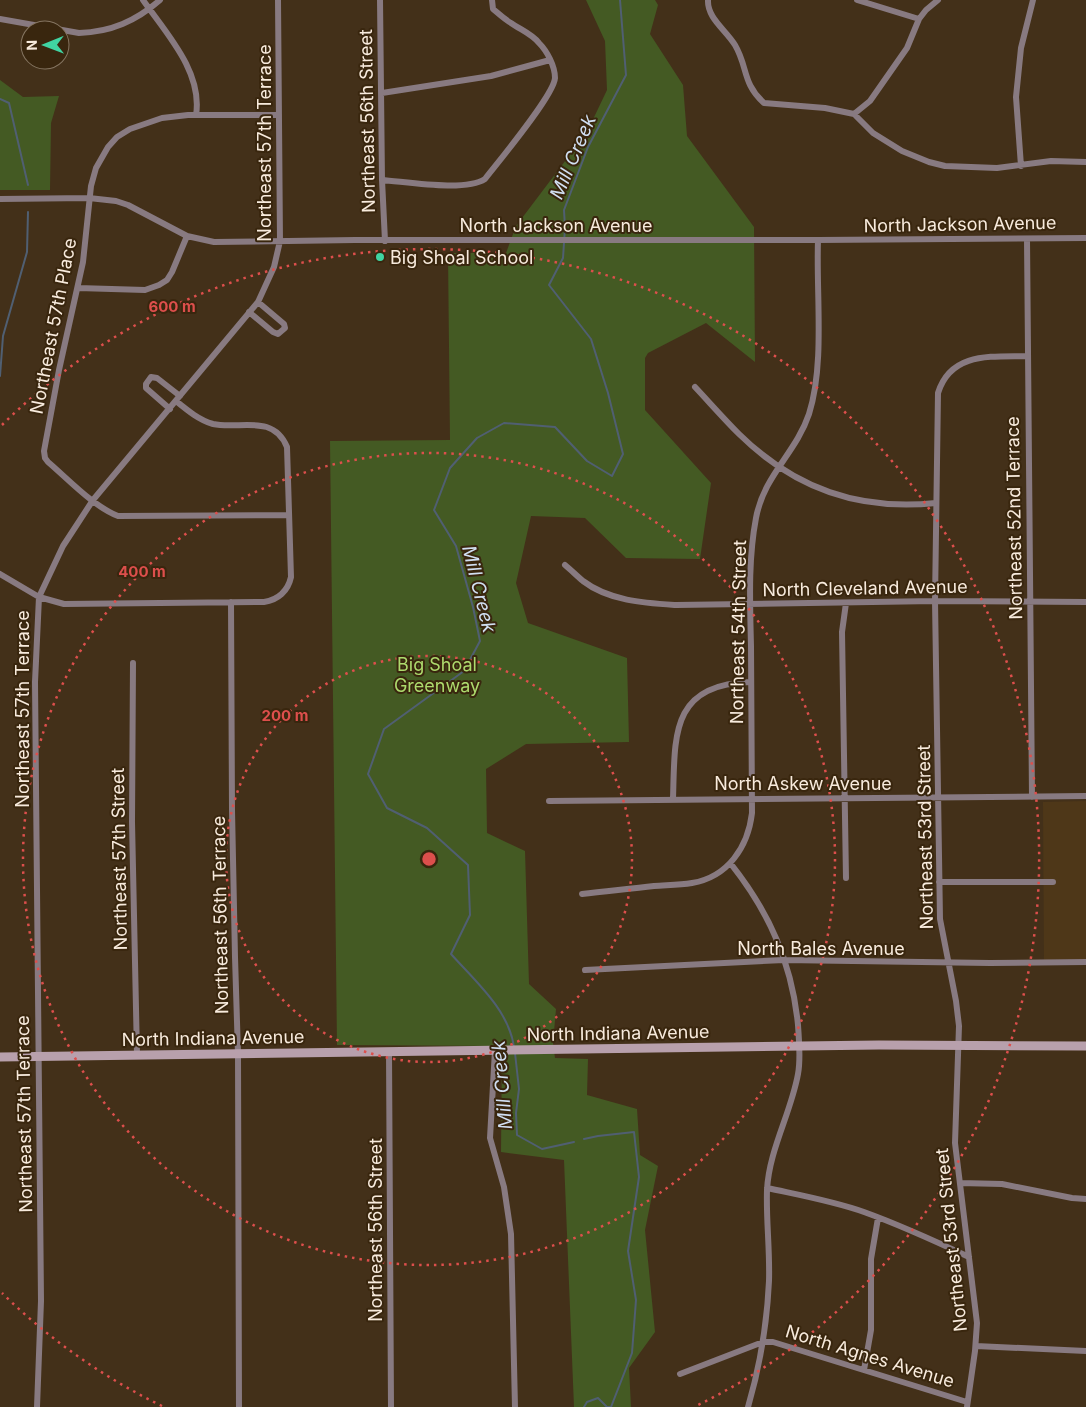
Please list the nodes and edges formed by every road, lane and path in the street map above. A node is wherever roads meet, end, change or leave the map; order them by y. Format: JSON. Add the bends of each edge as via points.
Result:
{"nodes":[{"id":1,"x":143,"y":0,"type":"edge"},
{"id":2,"x":160,"y":0,"type":"edge"},
{"id":3,"x":278,"y":0,"type":"edge"},
{"id":4,"x":380,"y":0,"type":"edge"},
{"id":5,"x":492,"y":0,"type":"edge"},
{"id":6,"x":708,"y":0,"type":"edge"},
{"id":7,"x":857,"y":0,"type":"edge"},
{"id":8,"x":938,"y":0,"type":"edge"},
{"id":9,"x":1033,"y":0,"type":"edge"},
{"id":10,"x":149,"y":9,"type":"junction"},
{"id":11,"x":0,"y":19,"type":"edge"},
{"id":12,"x":919,"y":19,"type":"junction"},
{"id":13,"x":20,"y":23,"type":"edge"},
{"id":14,"x":70,"y":32,"type":"edge"},
{"id":15,"x":550,"y":60,"type":"junction"},
{"id":16,"x":382,"y":93,"type":"junction"},
{"id":17,"x":854,"y":114,"type":"junction"},
{"id":18,"x":196,"y":115,"type":"junction"},
{"id":19,"x":279,"y":115,"type":"junction"},
{"id":20,"x":1086,"y":162,"type":"edge"},
{"id":21,"x":1021,"y":166,"type":"junction"},
{"id":22,"x":382,"y":180,"type":"junction"},
{"id":23,"x":89,"y":198,"type":"junction"},
{"id":24,"x":0,"y":199,"type":"edge"},
{"id":25,"x":187,"y":236,"type":"junction"},
{"id":26,"x":1086,"y":238,"type":"edge"},
{"id":27,"x":1027,"y":239,"type":"junction"},
{"id":28,"x":818,"y":240,"type":"junction"},
{"id":29,"x":385,"y":241,"type":"junction"},
{"id":30,"x":280,"y":242,"type":"junction"},
{"id":31,"x":78,"y":288,"type":"junction"},
{"id":32,"x":258,"y":302,"type":"junction"},
{"id":33,"x":249,"y":312,"type":"junction"},
{"id":34,"x":1028,"y":356,"type":"junction"},
{"id":35,"x":695,"y":387,"type":"dead end"},
{"id":36,"x":178,"y":399,"type":"junction"},
{"id":37,"x":170,"y":409,"type":"junction"},
{"id":38,"x":778,"y":465,"type":"junction"},
{"id":39,"x":93,"y":500,"type":"junction"},
{"id":40,"x":936,"y":503,"type":"junction"},
{"id":41,"x":289,"y":515,"type":"junction"},
{"id":42,"x":565,"y":565,"type":"dead end"},
{"id":43,"x":0,"y":574,"type":"edge"},
{"id":44,"x":39,"y":597,"type":"junction"},
{"id":45,"x":1029,"y":601,"type":"junction"},
{"id":46,"x":232,"y":602,"type":"junction"},
{"id":47,"x":935,"y":602,"type":"junction"},
{"id":48,"x":1086,"y":602,"type":"edge"},
{"id":49,"x":846,"y":603,"type":"junction"},
{"id":50,"x":750,"y":604,"type":"junction"},
{"id":51,"x":133,"y":663,"type":"dead end"},
{"id":52,"x":751,"y":682,"type":"junction"},
{"id":53,"x":1086,"y":796,"type":"edge"},
{"id":54,"x":1032,"y":797,"type":"junction"},
{"id":55,"x":846,"y":798,"type":"junction"},
{"id":56,"x":938,"y":798,"type":"junction"},
{"id":57,"x":673,"y":799,"type":"junction"},
{"id":58,"x":752,"y":799,"type":"junction"},
{"id":59,"x":549,"y":801,"type":"dead end"},
{"id":60,"x":731,"y":864,"type":"junction"},
{"id":61,"x":846,"y":878,"type":"dead end"},
{"id":62,"x":939,"y":882,"type":"junction"},
{"id":63,"x":1053,"y":882,"type":"dead end"},
{"id":64,"x":582,"y":894,"type":"dead end"},
{"id":65,"x":784,"y":960,"type":"junction"},
{"id":66,"x":948,"y":962,"type":"junction"},
{"id":67,"x":1086,"y":962,"type":"edge"},
{"id":68,"x":585,"y":970,"type":"dead end"},
{"id":69,"x":958,"y":1046,"type":"junction"},
{"id":70,"x":1086,"y":1046,"type":"edge"},
{"id":71,"x":800,"y":1047,"type":"junction"},
{"id":72,"x":495,"y":1050,"type":"junction"},
{"id":73,"x":389,"y":1052,"type":"junction"},
{"id":74,"x":238,"y":1054,"type":"junction"},
{"id":75,"x":137,"y":1055,"type":"junction"},
{"id":76,"x":39,"y":1056,"type":"junction"},
{"id":77,"x":0,"y":1057,"type":"edge"},
{"id":78,"x":960,"y":1184,"type":"junction"},
{"id":79,"x":767,"y":1188,"type":"junction"},
{"id":80,"x":1086,"y":1199,"type":"edge"},
{"id":81,"x":878,"y":1218,"type":"junction"},
{"id":82,"x":969,"y":1257,"type":"junction"},
{"id":83,"x":763,"y":1342,"type":"junction"},
{"id":84,"x":976,"y":1346,"type":"junction"},
{"id":85,"x":1086,"y":1351,"type":"edge"},
{"id":86,"x":864,"y":1370,"type":"junction"},
{"id":87,"x":680,"y":1374,"type":"dead end"},
{"id":88,"x":967,"y":1404,"type":"edge"},
{"id":89,"x":37,"y":1407,"type":"edge"},
{"id":90,"x":239,"y":1407,"type":"edge"},
{"id":91,"x":391,"y":1407,"type":"edge"},
{"id":92,"x":514,"y":1407,"type":"edge"},
{"id":93,"x":748,"y":1407,"type":"edge"}],
"edges":[{"from":1,"to":10,"type":"street"},
{"from":2,"to":10,"type":"street"},
{"from":3,"to":19,"type":"street","name":"Northeast 57th Terrace"},
{"from":4,"to":16,"type":"street","name":"Northeast 56th Street"},
{"from":5,"to":15,"type":"street","via":[[493,9],[540,43]]},
{"from":6,"to":17,"type":"street","via":[[710,13],[738,50],[750,88],[764,103]]},
{"from":7,"to":12,"type":"street"},
{"from":8,"to":12,"type":"street"},
{"from":9,"to":21,"type":"street","via":[[1021,48],[1016,97]]},
{"from":10,"to":14,"type":"street","via":[[126,24],[103,31]]},
{"from":10,"to":18,"type":"street","via":[[188,68],[197,98]]},
{"from":11,"to":13,"type":"street"},
{"from":12,"to":17,"type":"street","via":[[907,48],[870,101]]},
{"from":15,"to":16,"type":"street","via":[[491,76]]},
{"from":15,"to":22,"type":"street","via":[[555,79],[545,98],[485,179],[464,186]]},
{"from":16,"to":22,"type":"street","name":"Northeast 56th Street"},
{"from":17,"to":21,"type":"street","via":[[887,143],[928,162],[964,167]]},
{"from":18,"to":19,"type":"street","name":"Northeast 57th Place"},
{"from":18,"to":23,"type":"street","name":"Northeast 57th Place","via":[[154,120],[118,137],[96,168]]},
{"from":19,"to":30,"type":"street","name":"Northeast 57th Terrace"},
{"from":20,"to":21,"type":"street","via":[[1051,161]]},
{"from":22,"to":29,"type":"street","name":"Northeast 56th Street"},
{"from":23,"to":24,"type":"street","name":"North Jackson Avenue"},
{"from":23,"to":25,"type":"street","name":"North Jackson Avenue","via":[[128,205]]},
{"from":23,"to":31,"type":"street","name":"Northeast 57th Place","via":[[86,245]]},
{"from":25,"to":30,"type":"street","name":"North Jackson Avenue","via":[[214,242]]},
{"from":25,"to":31,"type":"street","via":[[172,272],[159,286],[145,290]]},
{"from":26,"to":27,"type":"street","name":"North Jackson Avenue"},
{"from":27,"to":28,"type":"street","name":"North Jackson Avenue"},
{"from":27,"to":34,"type":"street","name":"Northeast 52nd Terrace"},
{"from":28,"to":29,"type":"street","name":"North Jackson Avenue"},
{"from":28,"to":38,"type":"street","name":"Northeast 54th Street","via":[[817,360],[813,395],[799,437]]},
{"from":29,"to":30,"type":"street","name":"North Jackson Avenue"},
{"from":30,"to":32,"type":"street","name":"Northeast 57th Terrace","via":[[274,268]]},
{"from":31,"to":39,"type":"street","name":"Northeast 57th Place","via":[[58,370],[44,451],[45,458]]},
{"from":32,"to":33,"type":"street","name":"Northeast 57th Terrace"},
{"from":32,"to":33,"type":"street","via":[[284,324],[284,331],[273,332]]},
{"from":33,"to":36,"type":"street","name":"Northeast 57th Terrace"},
{"from":34,"to":40,"type":"street","name":"Northeast 53rd Street","via":[[971,359],[954,368],[942,383],[938,393]]},
{"from":34,"to":45,"type":"street","name":"Northeast 52nd Terrace"},
{"from":35,"to":38,"type":"street","via":[[740,435]]},
{"from":36,"to":37,"type":"street","name":"Northeast 57th Terrace"},
{"from":36,"to":37,"type":"street","via":[[157,378],[148,380],[146,388]]},
{"from":36,"to":41,"type":"street","via":[[196,417],[211,423],[261,425],[276,431],[287,447]]},
{"from":37,"to":39,"type":"street","name":"Northeast 57th Terrace"},
{"from":38,"to":40,"type":"street","via":[[823,491],[856,500],[889,505]]},
{"from":38,"to":50,"type":"street","name":"Northeast 54th Street","via":[[764,490],[756,517],[750,564]]},
{"from":39,"to":41,"type":"street","via":[[110,512],[123,516]]},
{"from":39,"to":44,"type":"street","name":"Northeast 57th Terrace","via":[[59,553]]},
{"from":40,"to":47,"type":"street","name":"Northeast 53rd Street"},
{"from":41,"to":46,"type":"street","via":[[291,577],[288,587],[278,597],[264,602]]},
{"from":42,"to":50,"type":"street","name":"North Cleveland Avenue","via":[[593,588],[626,599],[676,605]]},
{"from":43,"to":44,"type":"street"},
{"from":44,"to":46,"type":"street","via":[[74,605]]},
{"from":44,"to":76,"type":"street","name":"Northeast 57th Terrace","via":[[35,682]]},
{"from":45,"to":47,"type":"street","name":"North Cleveland Avenue"},
{"from":45,"to":48,"type":"street","name":"North Cleveland Avenue"},
{"from":45,"to":54,"type":"street","name":"Northeast 52nd Terrace"},
{"from":46,"to":74,"type":"street","name":"Northeast 56th Terrace","via":[[232,810]]},
{"from":47,"to":49,"type":"street","name":"North Cleveland Avenue"},
{"from":47,"to":56,"type":"street","name":"Northeast 53rd Street"},
{"from":49,"to":50,"type":"street","name":"North Cleveland Avenue"},
{"from":49,"to":55,"type":"street","via":[[842,632]]},
{"from":50,"to":52,"type":"street","name":"Northeast 54th Street"},
{"from":51,"to":75,"type":"street","name":"Northeast 57th Street","via":[[132,822]]},
{"from":52,"to":57,"type":"street","via":[[732,682],[713,688],[688,708],[676,734]]},
{"from":52,"to":58,"type":"street","name":"Northeast 54th Street"},
{"from":53,"to":54,"type":"street","name":"North Askew Avenue"},
{"from":54,"to":56,"type":"street","name":"North Askew Avenue"},
{"from":55,"to":56,"type":"street","name":"North Askew Avenue"},
{"from":55,"to":58,"type":"street","name":"North Askew Avenue"},
{"from":55,"to":61,"type":"street"},
{"from":56,"to":62,"type":"street","name":"Northeast 53rd Street"},
{"from":57,"to":58,"type":"street","name":"North Askew Avenue"},
{"from":57,"to":59,"type":"street","name":"North Askew Avenue"},
{"from":58,"to":60,"type":"street","name":"Northeast 54th Street","via":[[748,834]]},
{"from":60,"to":64,"type":"street","via":[[692,883]]},
{"from":60,"to":65,"type":"street","via":[[767,916]]},
{"from":62,"to":63,"type":"street"},
{"from":62,"to":66,"type":"street","name":"Northeast 53rd Street","via":[[940,919]]},
{"from":65,"to":66,"type":"street","name":"North Bales Avenue"},
{"from":65,"to":68,"type":"street","name":"North Bales Avenue"},
{"from":65,"to":71,"type":"street","via":[[796,1002]]},
{"from":66,"to":67,"type":"street","name":"North Bales Avenue"},
{"from":66,"to":69,"type":"street","name":"Northeast 53rd Street","via":[[959,1026]]},
{"from":69,"to":70,"type":"street","name":"North Indiana Avenue"},
{"from":69,"to":71,"type":"street","name":"North Indiana Avenue"},
{"from":69,"to":78,"type":"street","name":"Northeast 53rd Street","via":[[955,1135]]},
{"from":71,"to":72,"type":"street","name":"North Indiana Avenue"},
{"from":71,"to":79,"type":"street","via":[[798,1073]]},
{"from":72,"to":73,"type":"street","name":"North Indiana Avenue"},
{"from":72,"to":92,"type":"street","via":[[490,1138],[504,1187],[511,1234]]},
{"from":73,"to":74,"type":"street","name":"North Indiana Avenue"},
{"from":73,"to":91,"type":"street","name":"Northeast 56th Street"},
{"from":74,"to":75,"type":"street","name":"North Indiana Avenue"},
{"from":74,"to":90,"type":"street","name":"Northeast 56th Terrace"},
{"from":75,"to":76,"type":"street","name":"North Indiana Avenue"},
{"from":76,"to":77,"type":"street","name":"North Indiana Avenue"},
{"from":76,"to":89,"type":"street","name":"Northeast 57th Terrace","via":[[41,1301]]},
{"from":78,"to":80,"type":"street","via":[[1002,1184]]},
{"from":78,"to":82,"type":"street","name":"Northeast 53rd Street"},
{"from":79,"to":81,"type":"street"},
{"from":79,"to":83,"type":"street","via":[[769,1281]]},
{"from":81,"to":82,"type":"street"},
{"from":81,"to":86,"type":"street","via":[[871,1258],[871,1330]]},
{"from":82,"to":84,"type":"street","name":"Northeast 53rd Street","via":[[977,1324]]},
{"from":83,"to":86,"type":"street","name":"North Agnes Avenue","via":[[773,1342]]},
{"from":83,"to":87,"type":"street"},
{"from":83,"to":93,"type":"street"},
{"from":84,"to":85,"type":"street"},
{"from":84,"to":88,"type":"street","name":"Northeast 53rd Street"},
{"from":86,"to":88,"type":"street","name":"North Agnes Avenue"}]}
